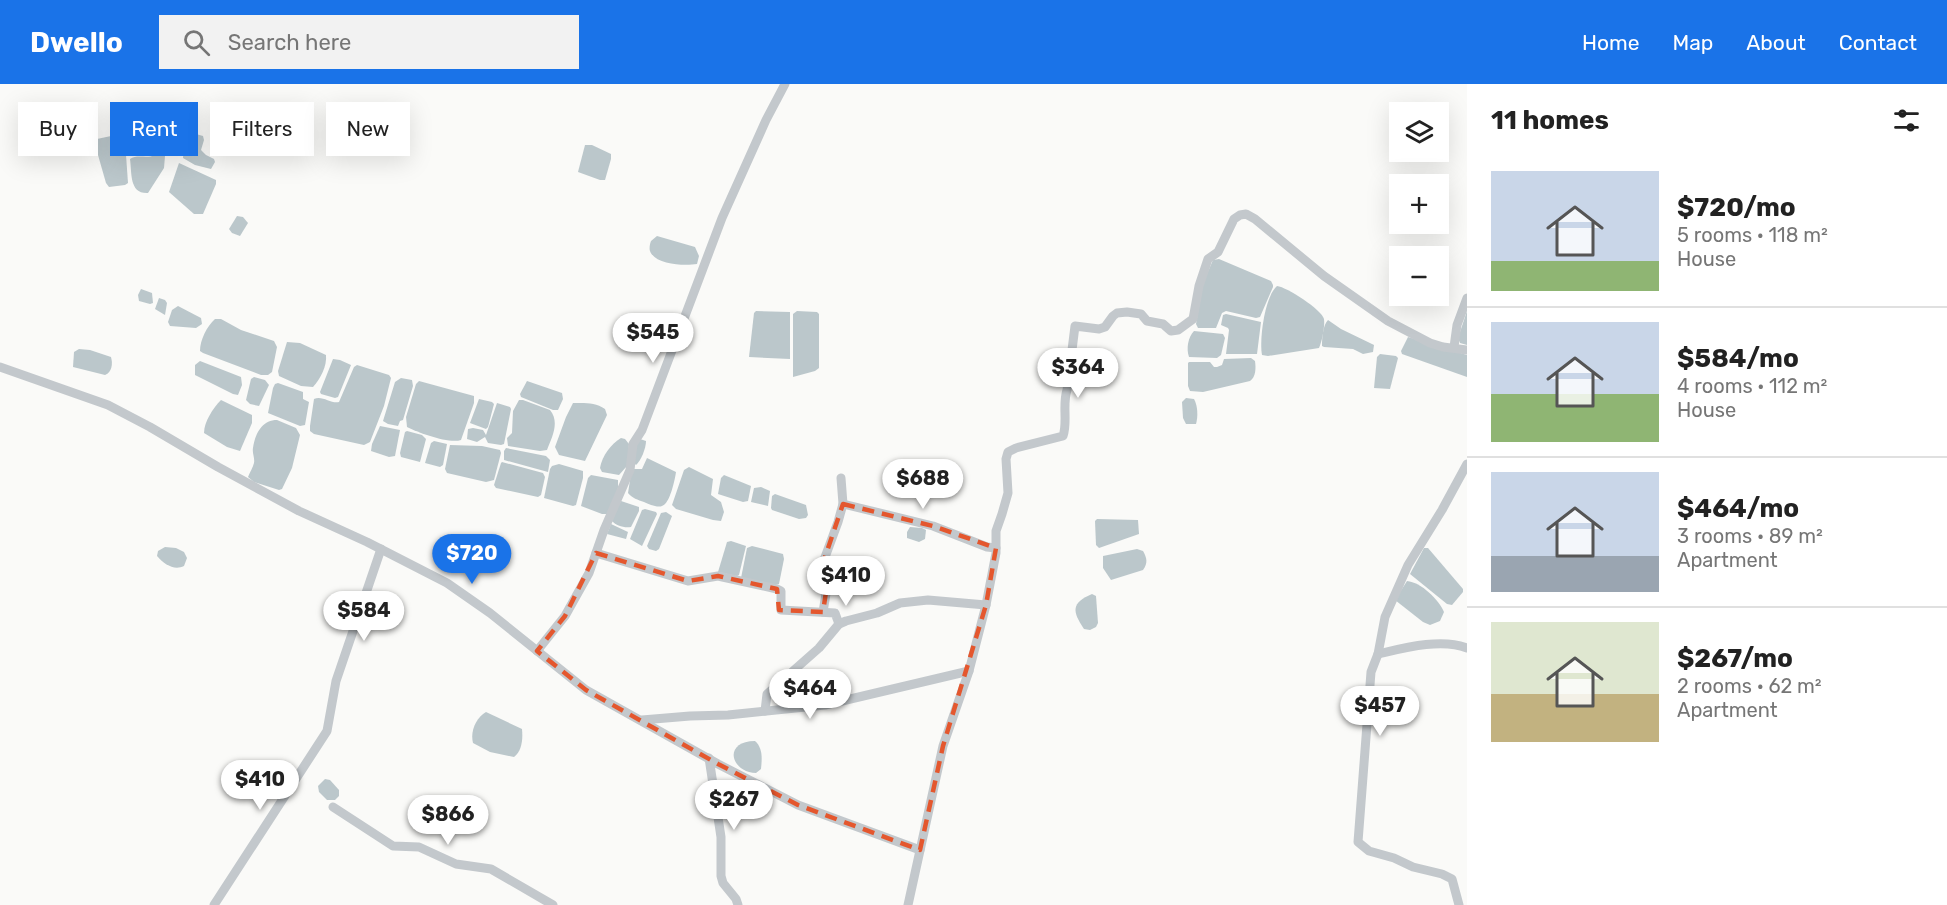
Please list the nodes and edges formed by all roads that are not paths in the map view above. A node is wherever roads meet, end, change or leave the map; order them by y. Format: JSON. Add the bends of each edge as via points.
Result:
{"nodes":[{"id":1,"x":785,"y":84,"type":"edge"},
{"id":2,"x":1467,"y":298,"type":"edge"},
{"id":3,"x":1454,"y":347,"type":"junction"},
{"id":4,"x":1467,"y":350,"type":"edge"},
{"id":5,"x":0,"y":367,"type":"edge"},
{"id":6,"x":1467,"y":464,"type":"edge"},
{"id":7,"x":841,"y":478,"type":"dead end"},
{"id":8,"x":843,"y":504,"type":"junction"},
{"id":9,"x":996,"y":548,"type":"junction"},
{"id":10,"x":381,"y":549,"type":"junction"},
{"id":11,"x":596,"y":553,"type":"junction"},
{"id":12,"x":986,"y":605,"type":"junction"},
{"id":13,"x":823,"y":612,"type":"junction"},
{"id":14,"x":839,"y":624,"type":"junction"},
{"id":15,"x":1467,"y":648,"type":"edge"},
{"id":16,"x":537,"y":651,"type":"junction"},
{"id":17,"x":1378,"y":654,"type":"junction"},
{"id":18,"x":969,"y":671,"type":"junction"},
{"id":19,"x":765,"y":711,"type":"junction"},
{"id":20,"x":642,"y":720,"type":"junction"},
{"id":21,"x":709,"y":758,"type":"junction"},
{"id":22,"x":333,"y":807,"type":"dead end"},
{"id":23,"x":920,"y":850,"type":"junction"},
{"id":24,"x":214,"y":905,"type":"edge"},
{"id":25,"x":553,"y":905,"type":"edge"},
{"id":26,"x":738,"y":905,"type":"edge"},
{"id":27,"x":908,"y":905,"type":"edge"},
{"id":28,"x":1460,"y":905,"type":"edge"}],
"edges":[{"from":1,"to":11,"type":"street","via":[[722,218],[642,430],[633,444],[630,470]]},
{"from":2,"to":3,"type":"street"},
{"from":3,"to":4,"type":"street"},
{"from":3,"to":9,"type":"street","via":[[1430,342],[1388,321],[1250,216],[1240,215],[1234,219],[1218,252],[1208,259],[1193,320],[1188,324],[1171,331],[1163,324],[1147,321],[1141,314],[1127,312],[1113,316],[1099,329],[1075,326],[1064,400],[1065,431],[1063,436],[1008,452],[1008,493],[996,531]]},
{"from":5,"to":10,"type":"street","via":[[108,405],[299,511]]},
{"from":6,"to":17,"type":"street","via":[[1408,565],[1385,617]]},
{"from":7,"to":8,"type":"street"},
{"from":8,"to":9,"type":"street","via":[[933,526]]},
{"from":8,"to":13,"type":"street","via":[[824,560],[830,569]]},
{"from":9,"to":12,"type":"street"},
{"from":10,"to":16,"type":"street","via":[[447,583]]},
{"from":10,"to":24,"type":"street","via":[[336,681],[327,731]]},
{"from":11,"to":13,"type":"street","via":[[688,581],[718,576],[777,589],[781,591],[781,610]]},
{"from":11,"to":16,"type":"street","via":[[565,616]]},
{"from":12,"to":14,"type":"street","via":[[928,600],[900,603]]},
{"from":12,"to":18,"type":"street"},
{"from":13,"to":14,"type":"street","via":[[834,613]]},
{"from":14,"to":19,"type":"street","via":[[819,648],[767,694]]},
{"from":15,"to":17,"type":"street","via":[[1420,645]]},
{"from":16,"to":20,"type":"street","via":[[586,690]]},
{"from":17,"to":28,"type":"street","via":[[1371,672],[1358,843],[1369,851],[1452,879]]},
{"from":18,"to":19,"type":"street","via":[[825,705]]},
{"from":18,"to":23,"type":"street","via":[[943,746]]},
{"from":19,"to":20,"type":"street"},
{"from":20,"to":21,"type":"street"},
{"from":21,"to":23,"type":"street","via":[[798,805]]},
{"from":21,"to":26,"type":"street","via":[[721,837],[721,876]]},
{"from":22,"to":25,"type":"street","via":[[393,846],[419,847],[456,864],[491,869]]},
{"from":23,"to":27,"type":"street"}]}
